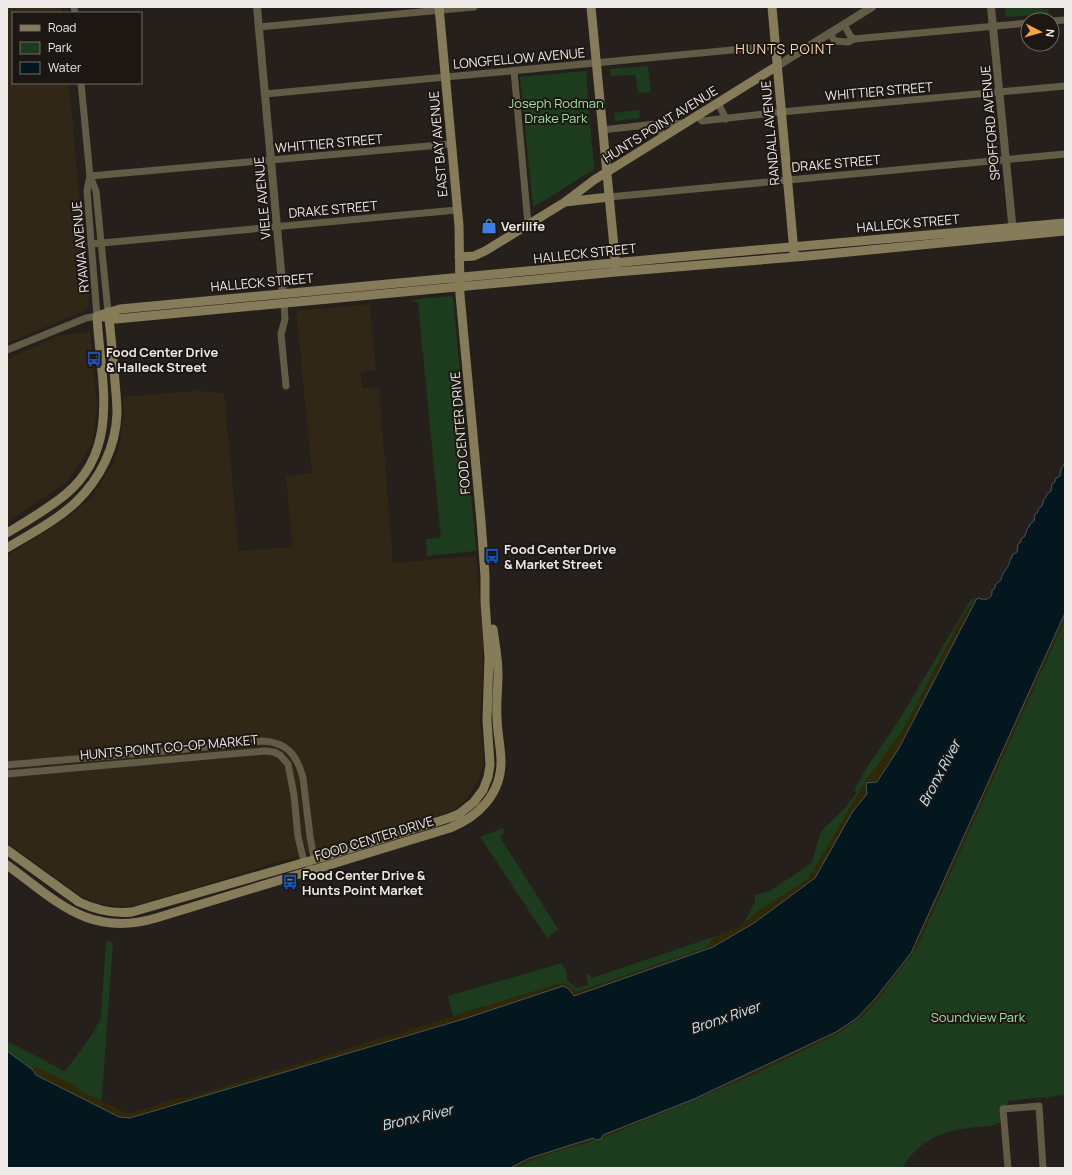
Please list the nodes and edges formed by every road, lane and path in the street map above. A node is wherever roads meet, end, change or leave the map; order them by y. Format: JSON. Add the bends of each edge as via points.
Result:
{"nodes":[{"id":1,"x":257,"y":7,"type":"edge"},
{"id":2,"x":474,"y":7,"type":"edge"},
{"id":3,"x":591,"y":7,"type":"edge"},
{"id":4,"x":772,"y":7,"type":"edge"},
{"id":5,"x":872,"y":7,"type":"edge"},
{"id":6,"x":992,"y":7,"type":"edge"},
{"id":7,"x":439,"y":9,"type":"edge"},
{"id":8,"x":1020,"y":24,"type":"edge"},
{"id":9,"x":844,"y":25,"type":"junction"},
{"id":10,"x":993,"y":26,"type":"junction"},
{"id":11,"x":259,"y":27,"type":"junction"},
{"id":12,"x":830,"y":34,"type":"junction"},
{"id":13,"x":854,"y":40,"type":"junction"},
{"id":14,"x":775,"y":46,"type":"junction"},
{"id":15,"x":596,"y":62,"type":"junction"},
{"id":16,"x":777,"y":66,"type":"junction"},
{"id":17,"x":514,"y":71,"type":"junction"},
{"id":18,"x":445,"y":77,"type":"junction"},
{"id":19,"x":81,"y":84,"type":"edge"},
{"id":20,"x":1065,"y":86,"type":"edge"},
{"id":21,"x":999,"y":92,"type":"junction"},
{"id":22,"x":265,"y":94,"type":"junction"},
{"id":23,"x":718,"y":104,"type":"junction"},
{"id":24,"x":781,"y":112,"type":"junction"},
{"id":25,"x":698,"y":116,"type":"junction"},
{"id":26,"x":726,"y":119,"type":"junction"},
{"id":27,"x":686,"y":123,"type":"junction"},
{"id":28,"x":656,"y":124,"type":"junction"},
{"id":29,"x":602,"y":130,"type":"junction"},
{"id":30,"x":664,"y":137,"type":"junction"},
{"id":31,"x":451,"y":144,"type":"junction"},
{"id":32,"x":1065,"y":154,"type":"edge"},
{"id":33,"x":1006,"y":159,"type":"junction"},
{"id":34,"x":271,"y":160,"type":"junction"},
{"id":35,"x":607,"y":172,"type":"junction"},
{"id":36,"x":90,"y":176,"type":"junction"},
{"id":37,"x":788,"y":180,"type":"junction"},
{"id":38,"x":609,"y":197,"type":"junction"},
{"id":39,"x":565,"y":202,"type":"junction"},
{"id":40,"x":457,"y":210,"type":"junction"},
{"id":41,"x":1065,"y":223,"type":"edge"},
{"id":42,"x":528,"y":224,"type":"junction"},
{"id":43,"x":277,"y":226,"type":"junction"},
{"id":44,"x":1065,"y":231,"type":"edge"},
{"id":45,"x":1013,"y":232,"type":"junction"},
{"id":46,"x":101,"y":243,"type":"junction"},
{"id":47,"x":91,"y":244,"type":"junction"},
{"id":48,"x":794,"y":246,"type":"junction"},
{"id":49,"x":459,"y":257,"type":"junction"},
{"id":50,"x":795,"y":257,"type":"junction"},
{"id":51,"x":615,"y":262,"type":"junction"},
{"id":52,"x":616,"y":272,"type":"junction"},
{"id":53,"x":459,"y":283,"type":"junction"},
{"id":54,"x":283,"y":293,"type":"junction"},
{"id":55,"x":284,"y":303,"type":"junction"},
{"id":56,"x":108,"y":315,"type":"junction"},
{"id":57,"x":97,"y":316,"type":"junction"},
{"id":58,"x":7,"y":350,"type":"edge"},
{"id":59,"x":286,"y":386,"type":"dead end"},
{"id":60,"x":7,"y":533,"type":"edge"},
{"id":61,"x":9,"y":546,"type":"edge"},
{"id":62,"x":485,"y":576,"type":"junction"},
{"id":63,"x":7,"y":765,"type":"edge"},
{"id":64,"x":7,"y":774,"type":"edge"},
{"id":65,"x":419,"y":827,"type":"junction"},
{"id":66,"x":7,"y":850,"type":"edge"},
{"id":67,"x":361,"y":855,"type":"junction"},
{"id":68,"x":314,"y":859,"type":"junction"},
{"id":69,"x":304,"y":861,"type":"junction"},
{"id":70,"x":7,"y":865,"type":"edge"},
{"id":71,"x":314,"y":870,"type":"junction"},
{"id":72,"x":1008,"y":1168,"type":"edge"},
{"id":73,"x":1043,"y":1168,"type":"edge"}],
"edges":[{"from":1,"to":11,"type":"street","name":"VIELE AVENUE"},
{"from":2,"to":7,"type":"street"},
{"from":3,"to":15,"type":"main road"},
{"from":4,"to":14,"type":"main road","name":"RANDALL AVENUE"},
{"from":5,"to":9,"type":"street","name":"HUNTS POINT AVENUE"},
{"from":6,"to":10,"type":"street","name":"SPOFFORD AVENUE"},
{"from":7,"to":11,"type":"street"},
{"from":7,"to":18,"type":"main road","name":"EAST BAY AVENUE"},
{"from":8,"to":10,"type":"street"},
{"from":9,"to":12,"type":"street","name":"HUNTS POINT AVENUE"},
{"from":9,"to":13,"type":"street"},
{"from":10,"to":13,"type":"street"},
{"from":10,"to":21,"type":"street","name":"SPOFFORD AVENUE"},
{"from":11,"to":22,"type":"street","name":"VIELE AVENUE"},
{"from":12,"to":13,"type":"street","via":[[835,41]]},
{"from":12,"to":16,"type":"street","name":"HUNTS POINT AVENUE"},
{"from":14,"to":15,"type":"street","name":"LONGFELLOW AVENUE"},
{"from":14,"to":16,"type":"main road","name":"RANDALL AVENUE"},
{"from":15,"to":17,"type":"street","name":"LONGFELLOW AVENUE"},
{"from":15,"to":29,"type":"main road"},
{"from":16,"to":23,"type":"main road","name":"HUNTS POINT AVENUE"},
{"from":16,"to":24,"type":"main road","name":"RANDALL AVENUE"},
{"from":17,"to":18,"type":"street","name":"LONGFELLOW AVENUE"},
{"from":17,"to":42,"type":"street"},
{"from":18,"to":22,"type":"street","name":"LONGFELLOW AVENUE"},
{"from":18,"to":31,"type":"main road","name":"EAST BAY AVENUE"},
{"from":19,"to":36,"type":"street","name":"RYAWA AVENUE"},
{"from":20,"to":21,"type":"street","name":"WHITTIER STREET"},
{"from":21,"to":24,"type":"street","name":"WHITTIER STREET"},
{"from":21,"to":33,"type":"street","name":"SPOFFORD AVENUE"},
{"from":22,"to":34,"type":"street","name":"VIELE AVENUE"},
{"from":23,"to":25,"type":"main road","name":"HUNTS POINT AVENUE"},
{"from":23,"to":26,"type":"street"},
{"from":24,"to":26,"type":"street","name":"WHITTIER STREET"},
{"from":24,"to":37,"type":"main road","name":"RANDALL AVENUE"},
{"from":25,"to":26,"type":"street","name":"WHITTIER STREET","via":[[702,121]]},
{"from":25,"to":27,"type":"main road","name":"HUNTS POINT AVENUE"},
{"from":27,"to":28,"type":"street"},
{"from":27,"to":30,"type":"main road","name":"HUNTS POINT AVENUE"},
{"from":28,"to":29,"type":"street"},
{"from":28,"to":30,"type":"street"},
{"from":29,"to":35,"type":"main road"},
{"from":30,"to":35,"type":"main road","name":"HUNTS POINT AVENUE"},
{"from":31,"to":34,"type":"street","name":"WHITTIER STREET"},
{"from":31,"to":40,"type":"main road","name":"EAST BAY AVENUE"},
{"from":32,"to":33,"type":"street","name":"DRAKE STREET"},
{"from":33,"to":37,"type":"street","name":"DRAKE STREET"},
{"from":33,"to":45,"type":"street","name":"SPOFFORD AVENUE"},
{"from":34,"to":36,"type":"street","name":"WHITTIER STREET"},
{"from":34,"to":43,"type":"street","name":"VIELE AVENUE"},
{"from":35,"to":38,"type":"main road"},
{"from":35,"to":39,"type":"main road","name":"HUNTS POINT AVENUE"},
{"from":36,"to":46,"type":"street","name":"RYAWA AVENUE","via":[[96,191]]},
{"from":36,"to":47,"type":"street","name":"RYAWA AVENUE","via":[[87,191]]},
{"from":37,"to":38,"type":"street","name":"DRAKE STREET"},
{"from":37,"to":48,"type":"main road","name":"RANDALL AVENUE"},
{"from":38,"to":39,"type":"main road"},
{"from":38,"to":51,"type":"main road"},
{"from":39,"to":42,"type":"main road","name":"HUNTS POINT AVENUE"},
{"from":40,"to":43,"type":"street","name":"DRAKE STREET"},
{"from":40,"to":49,"type":"main road","name":"EAST BAY AVENUE"},
{"from":41,"to":45,"type":"main road","name":"HALLECK STREET"},
{"from":42,"to":49,"type":"main road","name":"HUNTS POINT AVENUE","via":[[485,251],[474,256]]},
{"from":43,"to":46,"type":"street","name":"DRAKE STREET"},
{"from":43,"to":54,"type":"street","name":"VIELE AVENUE"},
{"from":44,"to":45,"type":"main road","name":"HALLECK STREET"},
{"from":45,"to":48,"type":"main road","name":"HALLECK STREET"},
{"from":45,"to":50,"type":"main road","name":"HALLECK STREET"},
{"from":46,"to":47,"type":"street","name":"DRAKE STREET"},
{"from":46,"to":56,"type":"street","name":"RYAWA AVENUE"},
{"from":47,"to":57,"type":"street","name":"RYAWA AVENUE"},
{"from":48,"to":50,"type":"main road","name":"RANDALL AVENUE"},
{"from":48,"to":51,"type":"main road","name":"HALLECK STREET"},
{"from":49,"to":53,"type":"main road","name":"EAST BAY AVENUE"},
{"from":50,"to":52,"type":"main road","name":"HALLECK STREET"},
{"from":51,"to":52,"type":"main road"},
{"from":51,"to":53,"type":"main road","name":"HALLECK STREET"},
{"from":52,"to":53,"type":"main road","name":"HALLECK STREET"},
{"from":53,"to":54,"type":"main road","name":"HALLECK STREET"},
{"from":53,"to":55,"type":"main road","name":"HALLECK STREET"},
{"from":53,"to":62,"type":"main road","name":"FOOD CENTER DRIVE"},
{"from":54,"to":55,"type":"main road","name":"VIELE AVENUE"},
{"from":54,"to":56,"type":"main road","name":"HALLECK STREET","via":[[120,309]]},
{"from":55,"to":56,"type":"main road","name":"HALLECK STREET","via":[[116,319]]},
{"from":55,"to":59,"type":"street","name":"VIELE AVENUE","via":[[281,334]]},
{"from":56,"to":57,"type":"main road"},
{"from":56,"to":61,"type":"main road","via":[[117,414],[107,458],[94,482],[75,503]]},
{"from":57,"to":58,"type":"street","via":[[86,318]]},
{"from":57,"to":60,"type":"main road","via":[[104,414],[102,434],[96,453],[67,493]]},
{"from":62,"to":65,"type":"main road","name":"FOOD CENTER DRIVE","via":[[484,602],[489,657],[486,720],[490,765],[488,778],[479,796],[465,810]]},
{"from":62,"to":67,"type":"main road","name":"FOOD CENTER DRIVE","via":[[498,664],[497,717],[501,763],[496,787],[482,808],[463,823]]},
{"from":63,"to":68,"type":"street","name":"HUNTS POINT CO-OP MARKET","via":[[272,741],[285,748],[299,764]]},
{"from":64,"to":69,"type":"street","name":"HUNTS POINT CO-OP MARKET","via":[[265,750],[274,752],[284,759],[290,770],[298,836]]},
{"from":65,"to":67,"type":"main road"},
{"from":65,"to":68,"type":"main road","name":"FOOD CENTER DRIVE"},
{"from":66,"to":69,"type":"main road","name":"FOOD CENTER DRIVE","via":[[79,902],[96,909],[123,913],[151,908]]},
{"from":67,"to":71,"type":"main road","name":"FOOD CENTER DRIVE"},
{"from":68,"to":69,"type":"main road","name":"FOOD CENTER DRIVE"},
{"from":69,"to":71,"type":"street"},
{"from":70,"to":71,"type":"main road","name":"FOOD CENTER DRIVE","via":[[73,912],[92,920],[117,925],[146,921]]},
{"from":72,"to":73,"type":"street","via":[[1003,1109],[1039,1106]]}]}
